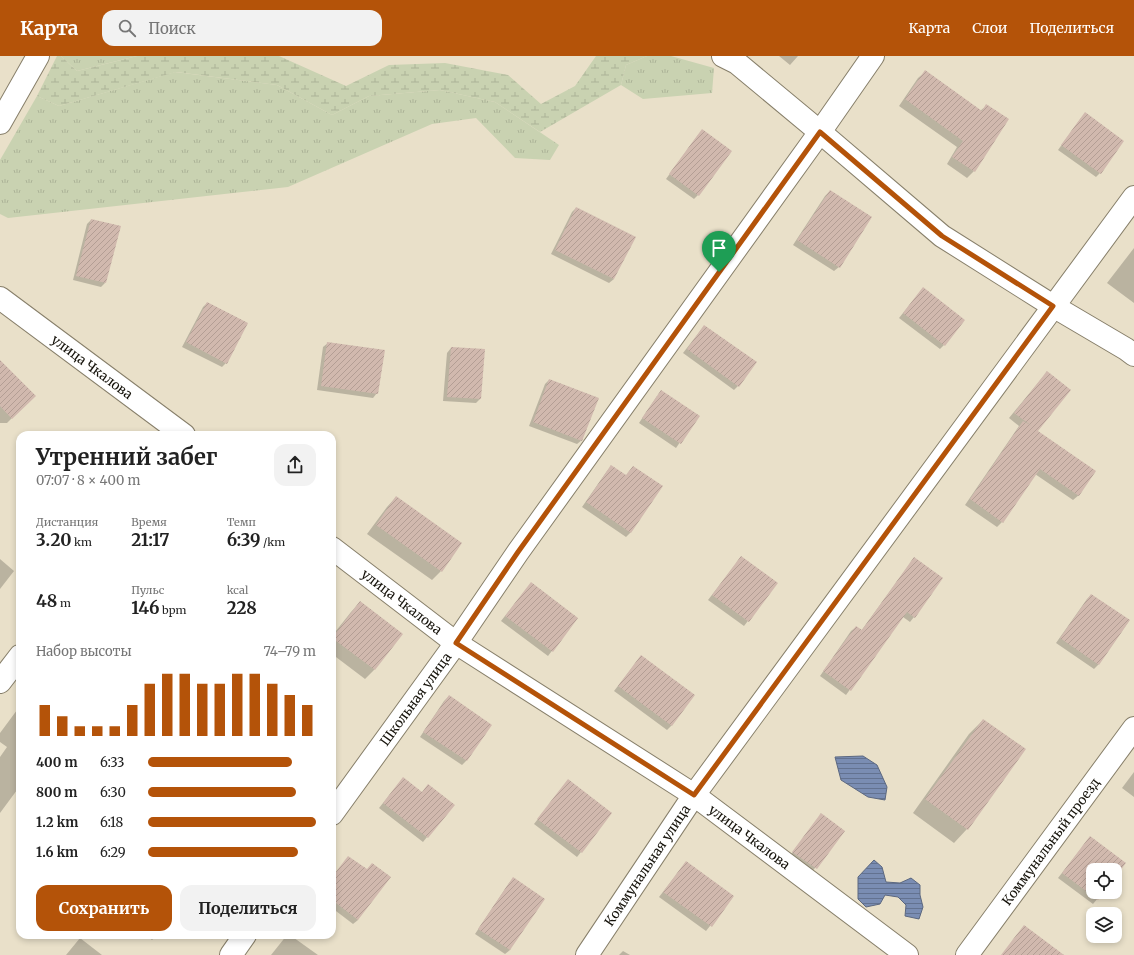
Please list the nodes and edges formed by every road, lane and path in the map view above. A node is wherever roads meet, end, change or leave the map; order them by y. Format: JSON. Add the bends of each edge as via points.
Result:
{"nodes":[{"id":1,"x":38,"y":56,"type":"edge"},
{"id":2,"x":724,"y":56,"type":"edge"},
{"id":3,"x":873,"y":56,"type":"edge"},
{"id":4,"x":0,"y":123,"type":"edge"},
{"id":5,"x":820,"y":132,"type":"junction"},
{"id":6,"x":1134,"y":197,"type":"edge"},
{"id":7,"x":0,"y":298,"type":"edge"},
{"id":8,"x":1053,"y":306,"type":"junction"},
{"id":9,"x":1134,"y":355,"type":"edge"},
{"id":10,"x":173,"y":431,"type":"edge"},
{"id":11,"x":336,"y":551,"type":"edge"},
{"id":12,"x":456,"y":643,"type":"junction"},
{"id":13,"x":16,"y":661,"type":"edge"},
{"id":14,"x":0,"y":682,"type":"edge"},
{"id":15,"x":1134,"y":728,"type":"edge"},
{"id":16,"x":694,"y":795,"type":"junction"},
{"id":17,"x":336,"y":808,"type":"edge"},
{"id":18,"x":242,"y":939,"type":"edge"},
{"id":19,"x":231,"y":955,"type":"edge"},
{"id":20,"x":587,"y":955,"type":"edge"},
{"id":21,"x":907,"y":955,"type":"edge"},
{"id":22,"x":967,"y":955,"type":"edge"}],
"edges":[{"from":1,"to":4,"type":"street"},
{"from":2,"to":5,"type":"street","via":[[737,63]]},
{"from":3,"to":5,"type":"street","name":"Школьная улица"},
{"from":5,"to":8,"type":"street","via":[[942,236]]},
{"from":5,"to":12,"type":"street","name":"Школьная улица","via":[[518,552]]},
{"from":6,"to":8,"type":"street","name":"Коммунальная улица"},
{"from":7,"to":10,"type":"street","name":"улица Чкалова"},
{"from":8,"to":9,"type":"street"},
{"from":8,"to":16,"type":"street","name":"Коммунальная улица"},
{"from":11,"to":12,"type":"street","name":"улица Чкалова"},
{"from":12,"to":16,"type":"street","name":"улица Чкалова"},
{"from":12,"to":17,"type":"street","name":"Школьная улица"},
{"from":13,"to":14,"type":"street"},
{"from":15,"to":22,"type":"street","name":"Коммунальный проезд"},
{"from":16,"to":20,"type":"street","name":"Коммунальная улица"},
{"from":16,"to":21,"type":"street","name":"улица Чкалова"},
{"from":18,"to":19,"type":"street"}]}
